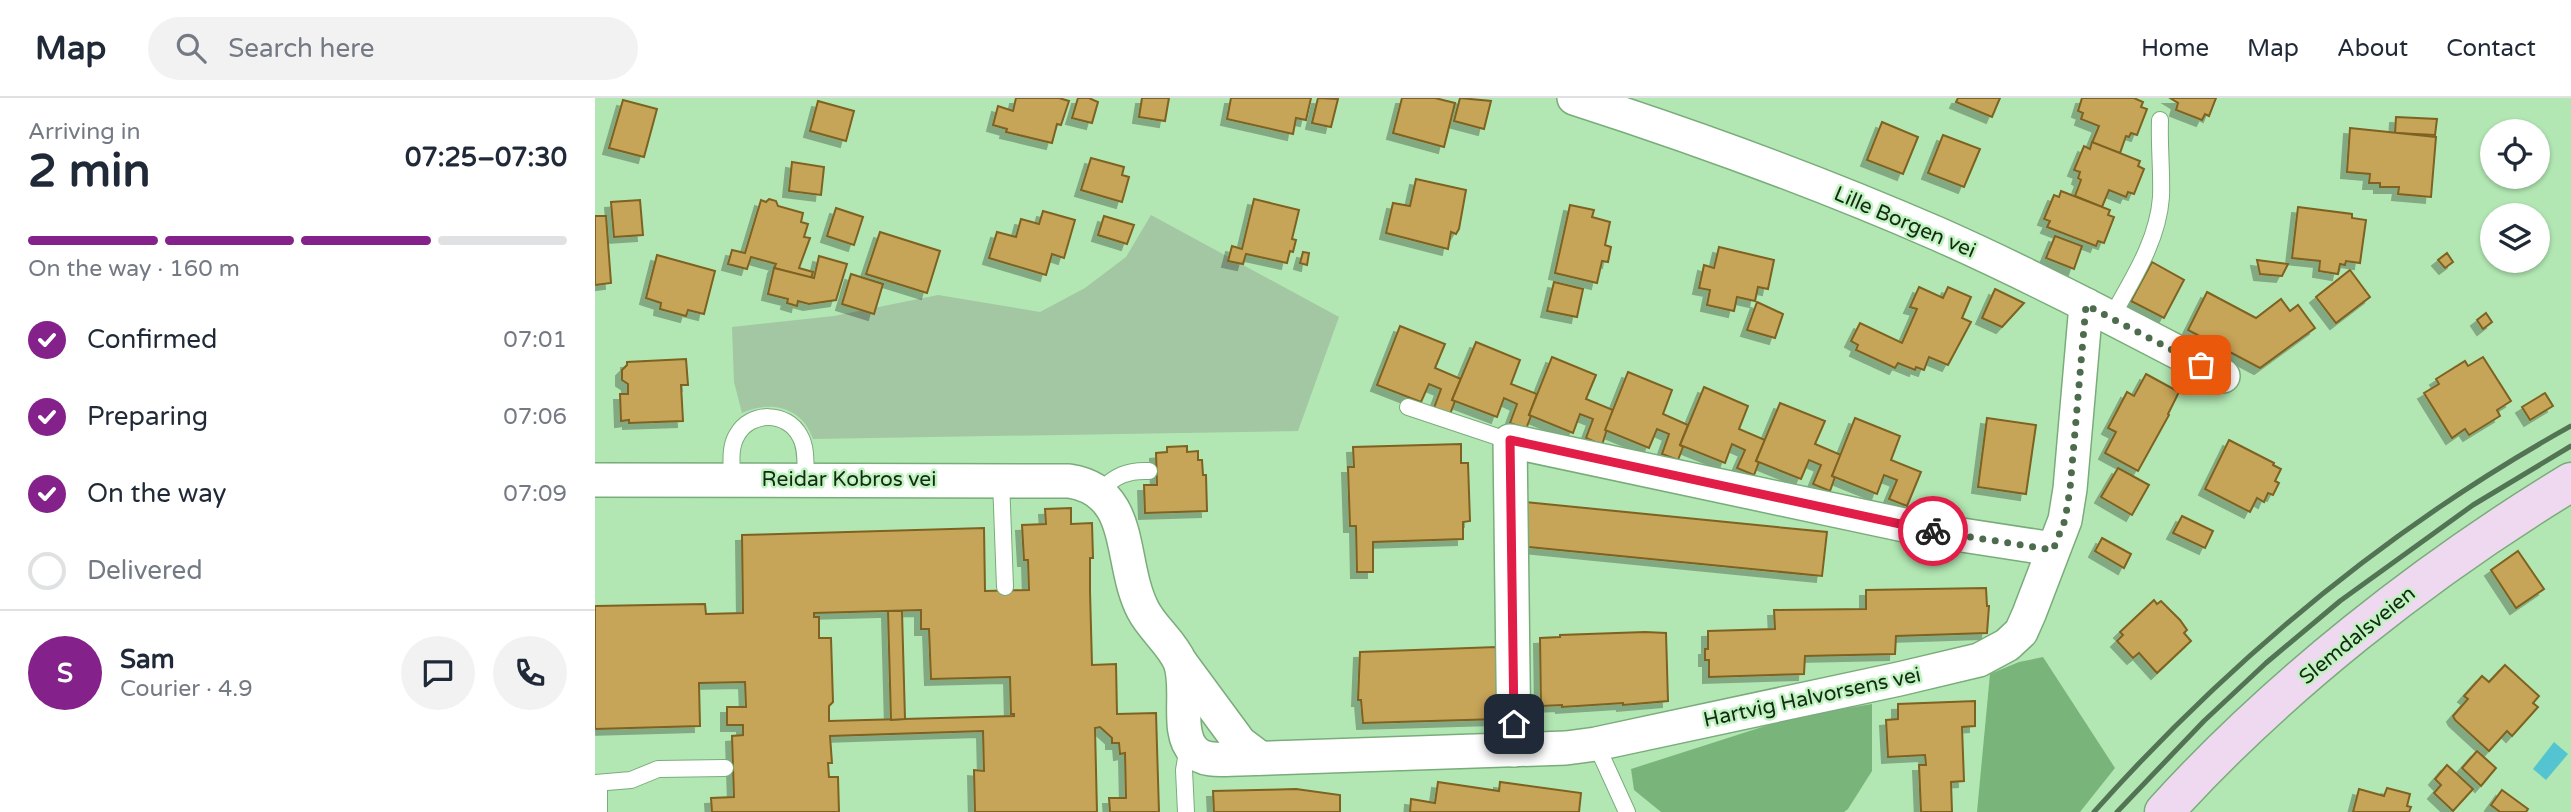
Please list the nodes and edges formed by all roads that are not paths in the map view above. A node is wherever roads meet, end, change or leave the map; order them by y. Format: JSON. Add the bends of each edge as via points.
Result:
{"nodes":[{"id":1,"x":1574,"y":98,"type":"edge"},
{"id":2,"x":2160,"y":120,"type":"dead end"},
{"id":3,"x":2099,"y":312,"type":"junction"},
{"id":4,"x":2224,"y":376,"type":"dead end"},
{"id":5,"x":1409,"y":407,"type":"dead end"},
{"id":6,"x":1510,"y":440,"type":"junction"},
{"id":7,"x":1149,"y":471,"type":"dead end"},
{"id":8,"x":732,"y":479,"type":"junction"},
{"id":9,"x":806,"y":479,"type":"junction"},
{"id":10,"x":595,"y":480,"type":"edge"},
{"id":11,"x":1001,"y":480,"type":"junction"},
{"id":12,"x":2571,"y":482,"type":"edge"},
{"id":13,"x":1100,"y":491,"type":"junction"},
{"id":14,"x":2053,"y":550,"type":"junction"},
{"id":15,"x":1005,"y":587,"type":"dead end"},
{"id":16,"x":1179,"y":661,"type":"junction"},
{"id":17,"x":1188,"y":743,"type":"junction"},
{"id":18,"x":1596,"y":744,"type":"junction"},
{"id":19,"x":1514,"y":750,"type":"junction"},
{"id":20,"x":1260,"y":758,"type":"junction"},
{"id":21,"x":725,"y":768,"type":"dead end"},
{"id":22,"x":597,"y":783,"type":"edge"},
{"id":23,"x":599,"y":812,"type":"edge"},
{"id":24,"x":1186,"y":812,"type":"edge"},
{"id":25,"x":1627,"y":812,"type":"edge"},
{"id":26,"x":2164,"y":812,"type":"edge"}],
"edges":[{"from":1,"to":3,"type":"street","name":"Lille Borgen vei","via":[[1881,210]]},
{"from":2,"to":3,"type":"lane","via":[[2161,199],[2156,225],[2147,251]]},
{"from":3,"to":4,"type":"street","name":"Lille Borgen vei"},
{"from":3,"to":14,"type":"street","name":"Hartvig Halvorsens vei","via":[[2065,520]]},
{"from":5,"to":6,"type":"lane"},
{"from":6,"to":14,"type":"street","via":[[1923,529]]},
{"from":6,"to":19,"type":"street"},
{"from":7,"to":13,"type":"lane","via":[[1124,472]]},
{"from":8,"to":9,"type":"street","name":"Reidar Kobros vei"},
{"from":8,"to":9,"type":"lane","via":[[732,446],[737,434],[745,425],[769,417],[782,419],[801,436]]},
{"from":8,"to":10,"type":"street","name":"Reidar Kobros vei"},
{"from":9,"to":11,"type":"street","name":"Reidar Kobros vei"},
{"from":11,"to":13,"type":"street","name":"Reidar Kobros vei","via":[[1069,481],[1087,483]]},
{"from":11,"to":15,"type":"lane"},
{"from":12,"to":26,"type":"main road","name":"Slemdalsveien","via":[[2437,571],[2329,656],[2223,749]]},
{"from":13,"to":16,"type":"street","via":[[1111,503],[1120,528],[1143,611]]},
{"from":14,"to":18,"type":"street","name":"Hartvig Halvorsens vei","via":[[2021,632],[1979,660]]},
{"from":16,"to":17,"type":"street"},
{"from":16,"to":20,"type":"street","via":[[1240,743]]},
{"from":17,"to":20,"type":"street","name":"Hartvig Halvorsens vei","via":[[1203,758]]},
{"from":17,"to":24,"type":"lane"},
{"from":18,"to":19,"type":"street","name":"Hartvig Halvorsens vei"},
{"from":18,"to":25,"type":"lane"},
{"from":19,"to":20,"type":"street","name":"Hartvig Halvorsens vei"},
{"from":21,"to":22,"type":"lane","via":[[658,769],[631,780]]},
{"from":22,"to":23,"type":"lane"}]}
